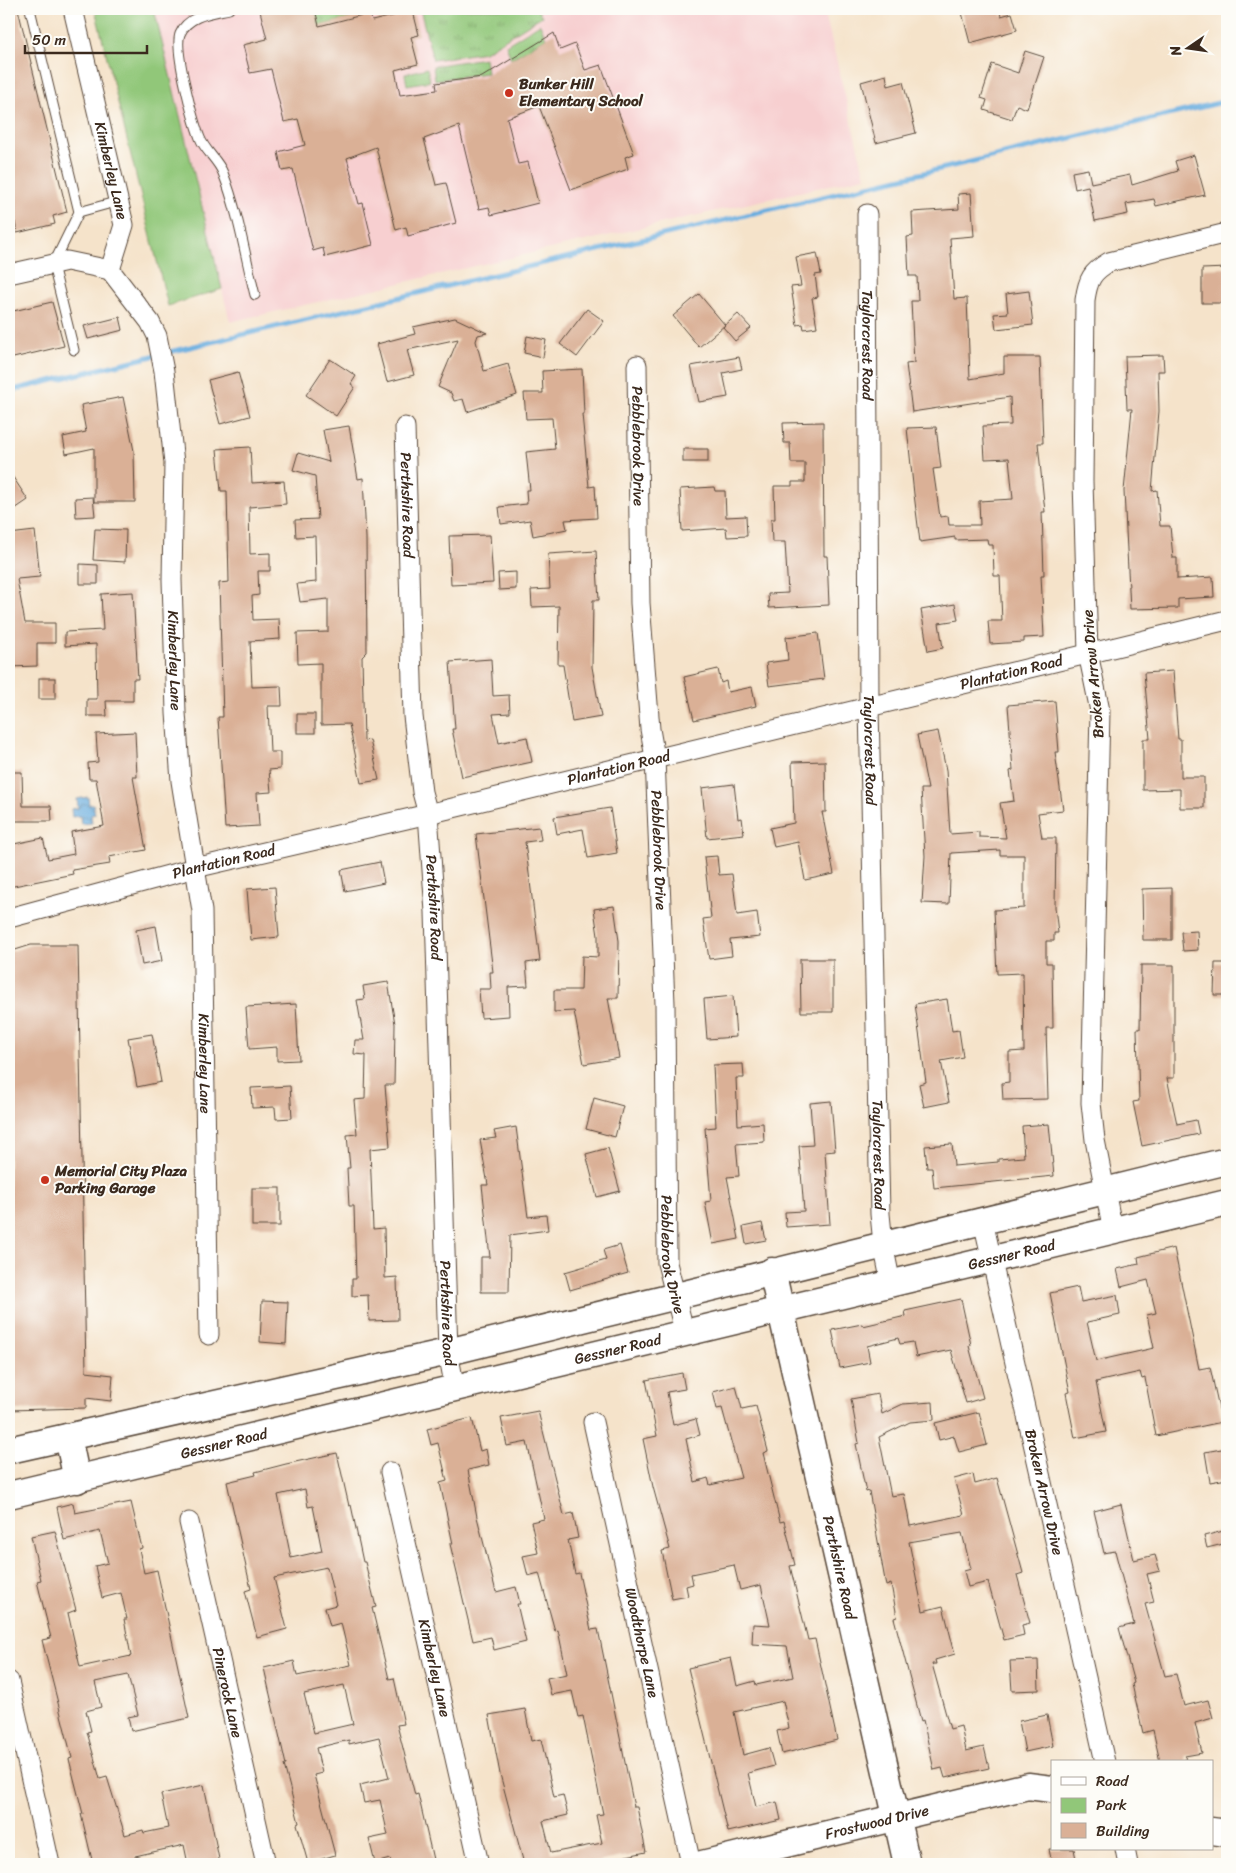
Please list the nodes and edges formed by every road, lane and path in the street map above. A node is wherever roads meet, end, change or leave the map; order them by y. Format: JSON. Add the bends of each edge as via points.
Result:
{"nodes":[{"id":1,"x":30,"y":9,"type":"edge"},
{"id":2,"x":74,"y":9,"type":"edge"},
{"id":3,"x":229,"y":9,"type":"edge"},
{"id":4,"x":119,"y":202,"type":"junction"},
{"id":5,"x":79,"y":212,"type":"junction"},
{"id":6,"x":867,"y":214,"type":"dead end"},
{"id":7,"x":1227,"y":234,"type":"edge"},
{"id":8,"x":53,"y":264,"type":"junction"},
{"id":9,"x":110,"y":270,"type":"junction"},
{"id":10,"x":9,"y":274,"type":"edge"},
{"id":11,"x":255,"y":295,"type":"dead end"},
{"id":12,"x":74,"y":350,"type":"dead end"},
{"id":13,"x":637,"y":365,"type":"dead end"},
{"id":14,"x":405,"y":427,"type":"dead end"},
{"id":15,"x":1227,"y":620,"type":"edge"},
{"id":16,"x":1088,"y":653,"type":"junction"},
{"id":17,"x":869,"y":707,"type":"junction"},
{"id":18,"x":655,"y":758,"type":"junction"},
{"id":19,"x":428,"y":814,"type":"junction"},
{"id":20,"x":194,"y":868,"type":"junction"},
{"id":21,"x":9,"y":918,"type":"edge"},
{"id":22,"x":1227,"y":1161,"type":"edge"},
{"id":23,"x":1104,"y":1190,"type":"junction"},
{"id":24,"x":1227,"y":1203,"type":"edge"},
{"id":25,"x":983,"y":1221,"type":"junction"},
{"id":26,"x":1113,"y":1231,"type":"junction"},
{"id":27,"x":883,"y":1244,"type":"junction"},
{"id":28,"x":992,"y":1260,"type":"junction"},
{"id":29,"x":772,"y":1271,"type":"junction"},
{"id":30,"x":891,"y":1284,"type":"junction"},
{"id":31,"x":674,"y":1296,"type":"junction"},
{"id":32,"x":781,"y":1310,"type":"junction"},
{"id":33,"x":685,"y":1334,"type":"junction"},
{"id":34,"x":209,"y":1335,"type":"dead end"},
{"id":35,"x":448,"y":1352,"type":"junction"},
{"id":36,"x":455,"y":1389,"type":"junction"},
{"id":37,"x":593,"y":1422,"type":"dead end"},
{"id":38,"x":68,"y":1437,"type":"junction"},
{"id":39,"x":9,"y":1450,"type":"edge"},
{"id":40,"x":390,"y":1472,"type":"dead end"},
{"id":41,"x":77,"y":1480,"type":"junction"},
{"id":42,"x":9,"y":1495,"type":"edge"},
{"id":43,"x":189,"y":1522,"type":"dead end"},
{"id":44,"x":9,"y":1680,"type":"edge"},
{"id":45,"x":1105,"y":1760,"type":"edge"},
{"id":46,"x":1051,"y":1789,"type":"edge"},
{"id":47,"x":897,"y":1817,"type":"junction"},
{"id":48,"x":1214,"y":1831,"type":"edge"},
{"id":49,"x":1227,"y":1833,"type":"edge"},
{"id":50,"x":1125,"y":1850,"type":"edge"},
{"id":51,"x":50,"y":1864,"type":"edge"},
{"id":52,"x":266,"y":1864,"type":"edge"},
{"id":53,"x":479,"y":1864,"type":"edge"},
{"id":54,"x":691,"y":1864,"type":"edge"},
{"id":55,"x":702,"y":1864,"type":"edge"},
{"id":56,"x":907,"y":1864,"type":"edge"},
{"id":57,"x":1128,"y":1864,"type":"edge"}],
"edges":[{"from":1,"to":5,"type":"lane"},
{"from":2,"to":4,"type":"street","name":"Kimberley Lane"},
{"from":3,"to":11,"type":"lane","via":[[194,18],[187,24],[180,33],[179,55],[200,139],[222,170]]},
{"from":4,"to":5,"type":"lane"},
{"from":4,"to":9,"type":"street","name":"Kimberley Lane","via":[[124,225]]},
{"from":5,"to":8,"type":"lane"},
{"from":6,"to":17,"type":"street","name":"Taylorcrest Road"},
{"from":7,"to":16,"type":"street","name":"Broken Arrow Drive","via":[[1110,262],[1095,270],[1087,285],[1083,482]]},
{"from":8,"to":9,"type":"street","via":[[68,261]]},
{"from":8,"to":10,"type":"street"},
{"from":8,"to":12,"type":"lane"},
{"from":9,"to":20,"type":"street","name":"Kimberley Lane","via":[[150,322],[157,336],[164,371],[174,463],[172,580],[176,713],[181,781]]},
{"from":13,"to":18,"type":"street","name":"Pebblebrook Drive","via":[[640,603]]},
{"from":14,"to":19,"type":"street","name":"Perthshire Road","via":[[413,716],[422,792]]},
{"from":15,"to":16,"type":"street","name":"Plantation Road"},
{"from":16,"to":17,"type":"street","name":"Plantation Road"},
{"from":16,"to":23,"type":"street","name":"Broken Arrow Drive","via":[[1100,711],[1091,1103]]},
{"from":17,"to":18,"type":"street","name":"Plantation Road"},
{"from":17,"to":27,"type":"street","name":"Taylorcrest Road"},
{"from":18,"to":19,"type":"street","name":"Plantation Road"},
{"from":18,"to":31,"type":"street","name":"Pebblebrook Drive","via":[[664,1004],[667,1263]]},
{"from":19,"to":20,"type":"street","name":"Plantation Road"},
{"from":19,"to":35,"type":"street","name":"Perthshire Road","via":[[436,922]]},
{"from":20,"to":21,"type":"street","name":"Plantation Road"},
{"from":20,"to":34,"type":"street","name":"Kimberley Lane","via":[[202,911]]},
{"from":22,"to":23,"type":"main road"},
{"from":23,"to":25,"type":"main road"},
{"from":23,"to":26,"type":"street","name":"Broken Arrow Drive"},
{"from":24,"to":26,"type":"main road","name":"Gessner Road"},
{"from":25,"to":27,"type":"main road"},
{"from":25,"to":28,"type":"street","name":"Broken Arrow Drive"},
{"from":26,"to":28,"type":"main road","name":"Gessner Road"},
{"from":27,"to":29,"type":"main road"},
{"from":27,"to":30,"type":"street","name":"Taylorcrest Road"},
{"from":28,"to":30,"type":"main road","name":"Gessner Road"},
{"from":28,"to":45,"type":"street","name":"Broken Arrow Drive"},
{"from":29,"to":31,"type":"main road"},
{"from":29,"to":32,"type":"main road","name":"Perthshire Road"},
{"from":30,"to":32,"type":"main road","name":"Gessner Road"},
{"from":31,"to":33,"type":"street","name":"Pebblebrook Drive"},
{"from":31,"to":35,"type":"main road"},
{"from":32,"to":33,"type":"main road","name":"Gessner Road"},
{"from":32,"to":47,"type":"main road","name":"Perthshire Road"},
{"from":33,"to":36,"type":"main road","name":"Gessner Road"},
{"from":35,"to":36,"type":"street","name":"Perthshire Road"},
{"from":35,"to":38,"type":"main road"},
{"from":36,"to":41,"type":"main road","name":"Gessner Road"},
{"from":37,"to":54,"type":"street","name":"Woodthorpe Lane"},
{"from":38,"to":39,"type":"main road"},
{"from":38,"to":41,"type":"main road"},
{"from":40,"to":53,"type":"street","name":"Kimberley Lane"},
{"from":41,"to":42,"type":"main road","name":"Gessner Road"},
{"from":43,"to":52,"type":"street","name":"Pinerock Lane"},
{"from":44,"to":51,"type":"street"},
{"from":46,"to":47,"type":"main road","name":"Frostwood Drive","via":[[1028,1786]]},
{"from":47,"to":55,"type":"main road","name":"Frostwood Drive"},
{"from":47,"to":56,"type":"main road","name":"Perthshire Road"},
{"from":48,"to":49,"type":"main road"},
{"from":50,"to":57,"type":"street"}]}
